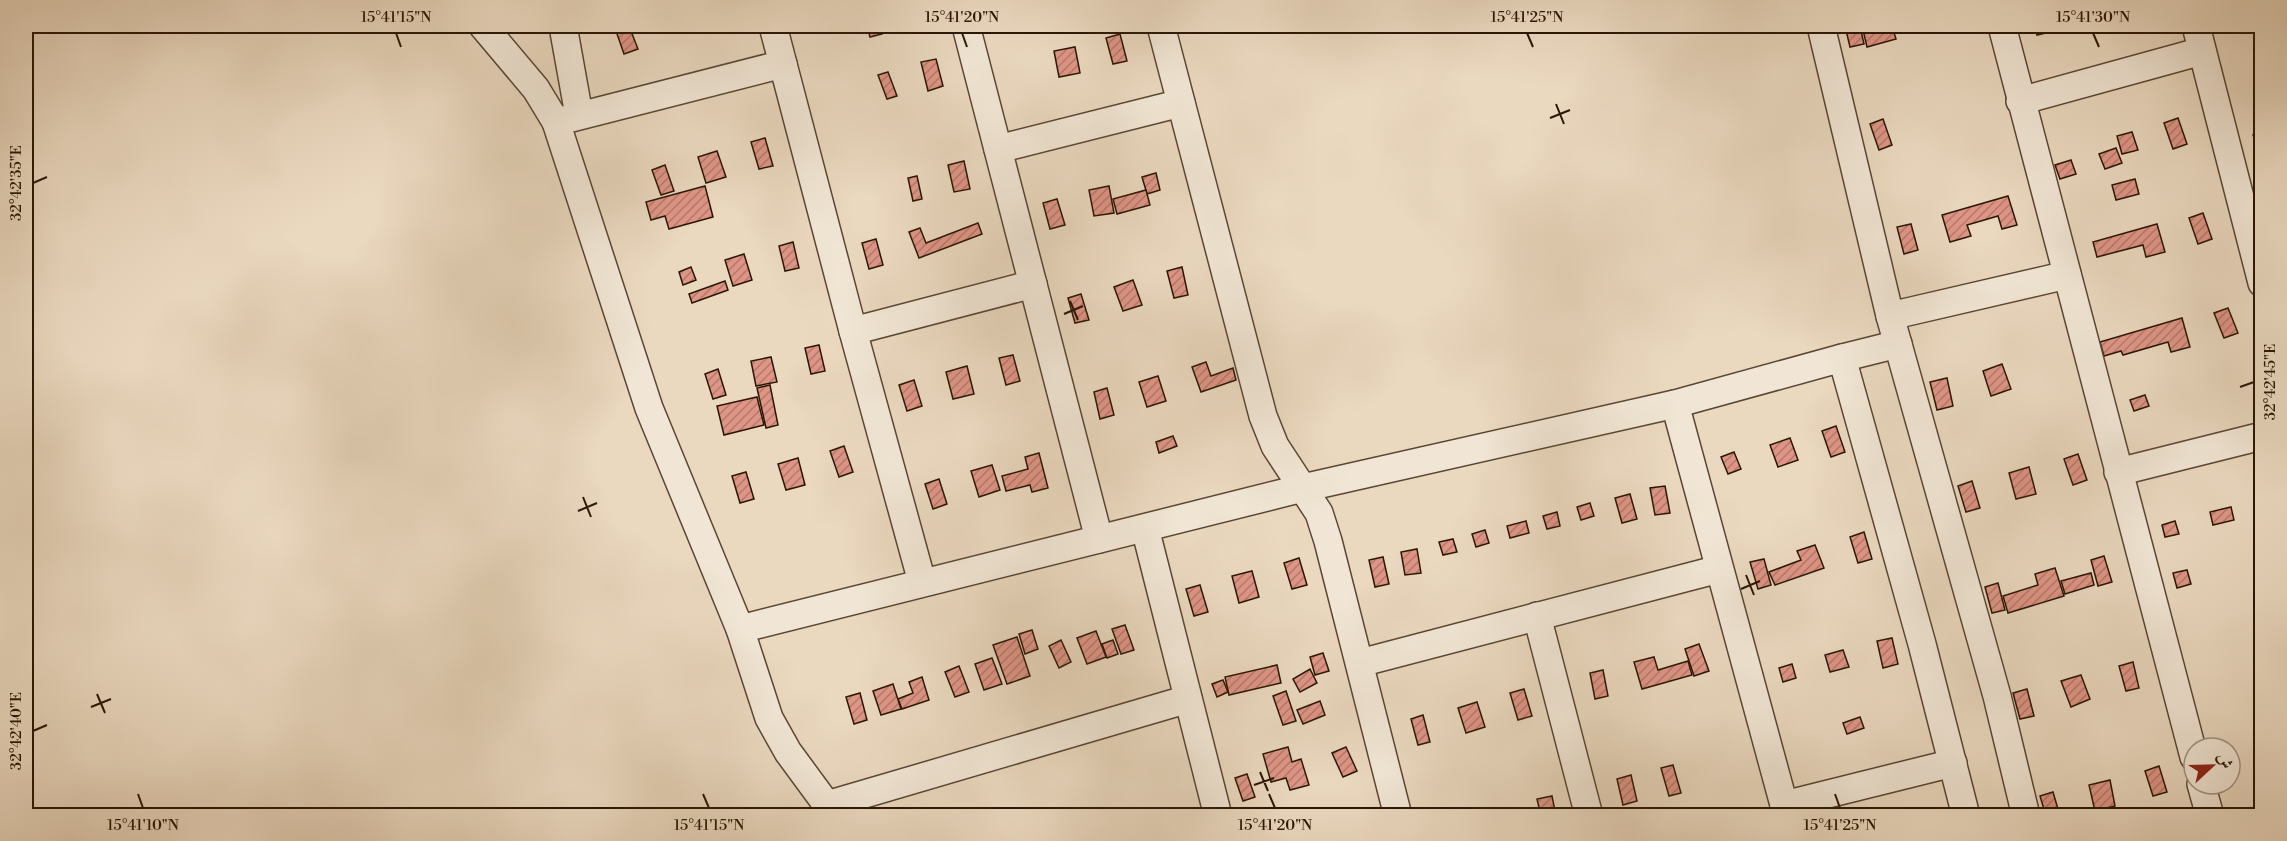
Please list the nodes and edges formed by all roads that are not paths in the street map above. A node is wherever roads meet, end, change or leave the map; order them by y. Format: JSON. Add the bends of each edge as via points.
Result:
{"nodes":[{"id":1,"x":483,"y":26,"type":"edge"},
{"id":2,"x":563,"y":26,"type":"edge"},
{"id":3,"x":773,"y":26,"type":"edge"},
{"id":4,"x":966,"y":26,"type":"edge"},
{"id":5,"x":1161,"y":26,"type":"edge"},
{"id":6,"x":1821,"y":26,"type":"edge"},
{"id":7,"x":2002,"y":26,"type":"edge"},
{"id":8,"x":2199,"y":38,"type":"edge"},
{"id":9,"x":783,"y":64,"type":"junction"},
{"id":10,"x":2020,"y":101,"type":"junction"},
{"id":11,"x":1181,"y":103,"type":"junction"},
{"id":12,"x":567,"y":119,"type":"junction"},
{"id":13,"x":998,"y":149,"type":"junction"},
{"id":14,"x":2067,"y":275,"type":"junction"},
{"id":15,"x":2262,"y":283,"type":"edge"},
{"id":16,"x":1033,"y":284,"type":"junction"},
{"id":17,"x":1890,"y":316,"type":"junction"},
{"id":18,"x":853,"y":331,"type":"junction"},
{"id":19,"x":1898,"y":344,"type":"junction"},
{"id":20,"x":1842,"y":358,"type":"junction"},
{"id":21,"x":1675,"y":404,"type":"junction"},
{"id":22,"x":2262,"y":436,"type":"edge"},
{"id":23,"x":2118,"y":472,"type":"junction"},
{"id":24,"x":1303,"y":488,"type":"junction"},
{"id":25,"x":1145,"y":528,"type":"junction"},
{"id":26,"x":1099,"y":539,"type":"junction"},
{"id":27,"x":1719,"y":569,"type":"junction"},
{"id":28,"x":922,"y":582,"type":"junction"},
{"id":29,"x":1537,"y":616,"type":"junction"},
{"id":30,"x":740,"y":629,"type":"junction"},
{"id":31,"x":1360,"y":663,"type":"junction"},
{"id":32,"x":1188,"y":699,"type":"junction"},
{"id":33,"x":2188,"y":736,"type":"edge"},
{"id":34,"x":1953,"y":763,"type":"junction"},
{"id":35,"x":2204,"y":796,"type":"edge"},
{"id":36,"x":833,"y":810,"type":"edge"},
{"id":37,"x":1786,"y":810,"type":"edge"},
{"id":38,"x":1218,"y":816,"type":"edge"},
{"id":39,"x":1398,"y":816,"type":"edge"},
{"id":40,"x":1589,"y":816,"type":"edge"},
{"id":41,"x":1966,"y":816,"type":"edge"},
{"id":42,"x":2026,"y":816,"type":"edge"},
{"id":43,"x":2210,"y":816,"type":"edge"}],
"edges":[{"from":1,"to":12,"type":"street"},
{"from":2,"to":12,"type":"street"},
{"from":3,"to":9,"type":"street"},
{"from":4,"to":13,"type":"street"},
{"from":5,"to":11,"type":"street"},
{"from":6,"to":17,"type":"street"},
{"from":7,"to":10,"type":"street"},
{"from":8,"to":10,"type":"street"},
{"from":8,"to":15,"type":"street"},
{"from":9,"to":12,"type":"street"},
{"from":9,"to":18,"type":"street"},
{"from":10,"to":14,"type":"street"},
{"from":11,"to":13,"type":"street"},
{"from":11,"to":24,"type":"street","via":[[1263,416],[1275,446]]},
{"from":12,"to":30,"type":"street","via":[[648,408]]},
{"from":13,"to":16,"type":"street"},
{"from":14,"to":17,"type":"street"},
{"from":14,"to":23,"type":"street"},
{"from":16,"to":18,"type":"street"},
{"from":16,"to":26,"type":"street"},
{"from":17,"to":19,"type":"street"},
{"from":18,"to":28,"type":"street"},
{"from":19,"to":20,"type":"street"},
{"from":19,"to":42,"type":"street"},
{"from":20,"to":21,"type":"street"},
{"from":20,"to":34,"type":"street"},
{"from":21,"to":24,"type":"street"},
{"from":21,"to":27,"type":"street"},
{"from":22,"to":23,"type":"street"},
{"from":23,"to":33,"type":"street"},
{"from":24,"to":25,"type":"street"},
{"from":24,"to":31,"type":"street","via":[[1329,541]]},
{"from":25,"to":26,"type":"street"},
{"from":25,"to":32,"type":"street"},
{"from":26,"to":28,"type":"street"},
{"from":27,"to":29,"type":"street"},
{"from":27,"to":37,"type":"street"},
{"from":28,"to":30,"type":"street"},
{"from":29,"to":31,"type":"street"},
{"from":29,"to":40,"type":"street"},
{"from":30,"to":36,"type":"street","via":[[770,718],[788,752]]},
{"from":31,"to":39,"type":"street"},
{"from":32,"to":36,"type":"street"},
{"from":32,"to":38,"type":"street"},
{"from":34,"to":37,"type":"street"},
{"from":34,"to":41,"type":"street"},
{"from":35,"to":43,"type":"street"}]}
